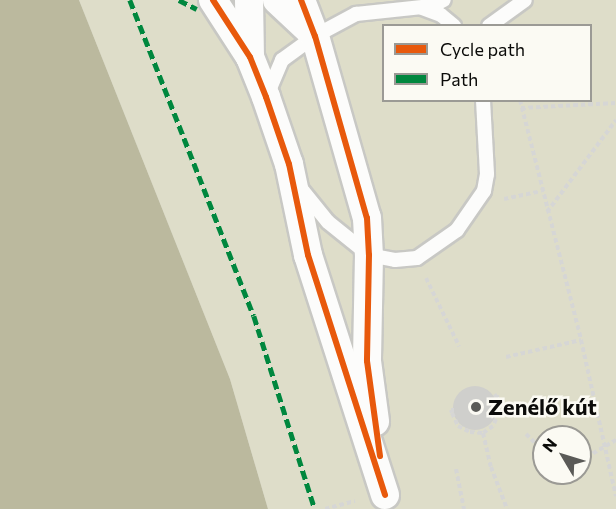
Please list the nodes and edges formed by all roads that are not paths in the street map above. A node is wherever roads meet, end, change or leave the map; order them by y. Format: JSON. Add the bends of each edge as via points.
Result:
{"nodes":[{"id":1,"x":213,"y":0,"type":"edge"},
{"id":2,"x":249,"y":0,"type":"edge"},
{"id":3,"x":277,"y":0,"type":"edge"},
{"id":4,"x":301,"y":0,"type":"edge"},
{"id":5,"x":444,"y":0,"type":"edge"},
{"id":6,"x":525,"y":0,"type":"edge"},
{"id":7,"x":420,"y":7,"type":"junction"},
{"id":8,"x":452,"y":24,"type":"edge"},
{"id":9,"x":492,"y":24,"type":"edge"},
{"id":10,"x":315,"y":36,"type":"junction"},
{"id":11,"x":250,"y":57,"type":"junction"},
{"id":12,"x":266,"y":97,"type":"junction"},
{"id":13,"x":483,"y":102,"type":"edge"},
{"id":14,"x":289,"y":164,"type":"junction"},
{"id":15,"x":369,"y":255,"type":"junction"},
{"id":16,"x":387,"y":502,"type":"edge"}],
"edges":[{"from":1,"to":11,"type":"street"},
{"from":2,"to":11,"type":"street"},
{"from":3,"to":10,"type":"street"},
{"from":4,"to":10,"type":"street"},
{"from":5,"to":7,"type":"lane"},
{"from":6,"to":9,"type":"lane"},
{"from":7,"to":8,"type":"lane"},
{"from":7,"to":10,"type":"lane","via":[[356,14]]},
{"from":10,"to":12,"type":"lane","via":[[282,60]]},
{"from":10,"to":15,"type":"street","via":[[367,218]]},
{"from":11,"to":12,"type":"street"},
{"from":12,"to":14,"type":"street"},
{"from":13,"to":15,"type":"lane","via":[[487,174],[484,191],[457,230],[417,258],[395,260]]},
{"from":14,"to":15,"type":"lane","via":[[306,197],[328,222]]},
{"from":14,"to":16,"type":"street","via":[[308,255]]},
{"from":15,"to":16,"type":"street","via":[[368,361]]}]}
